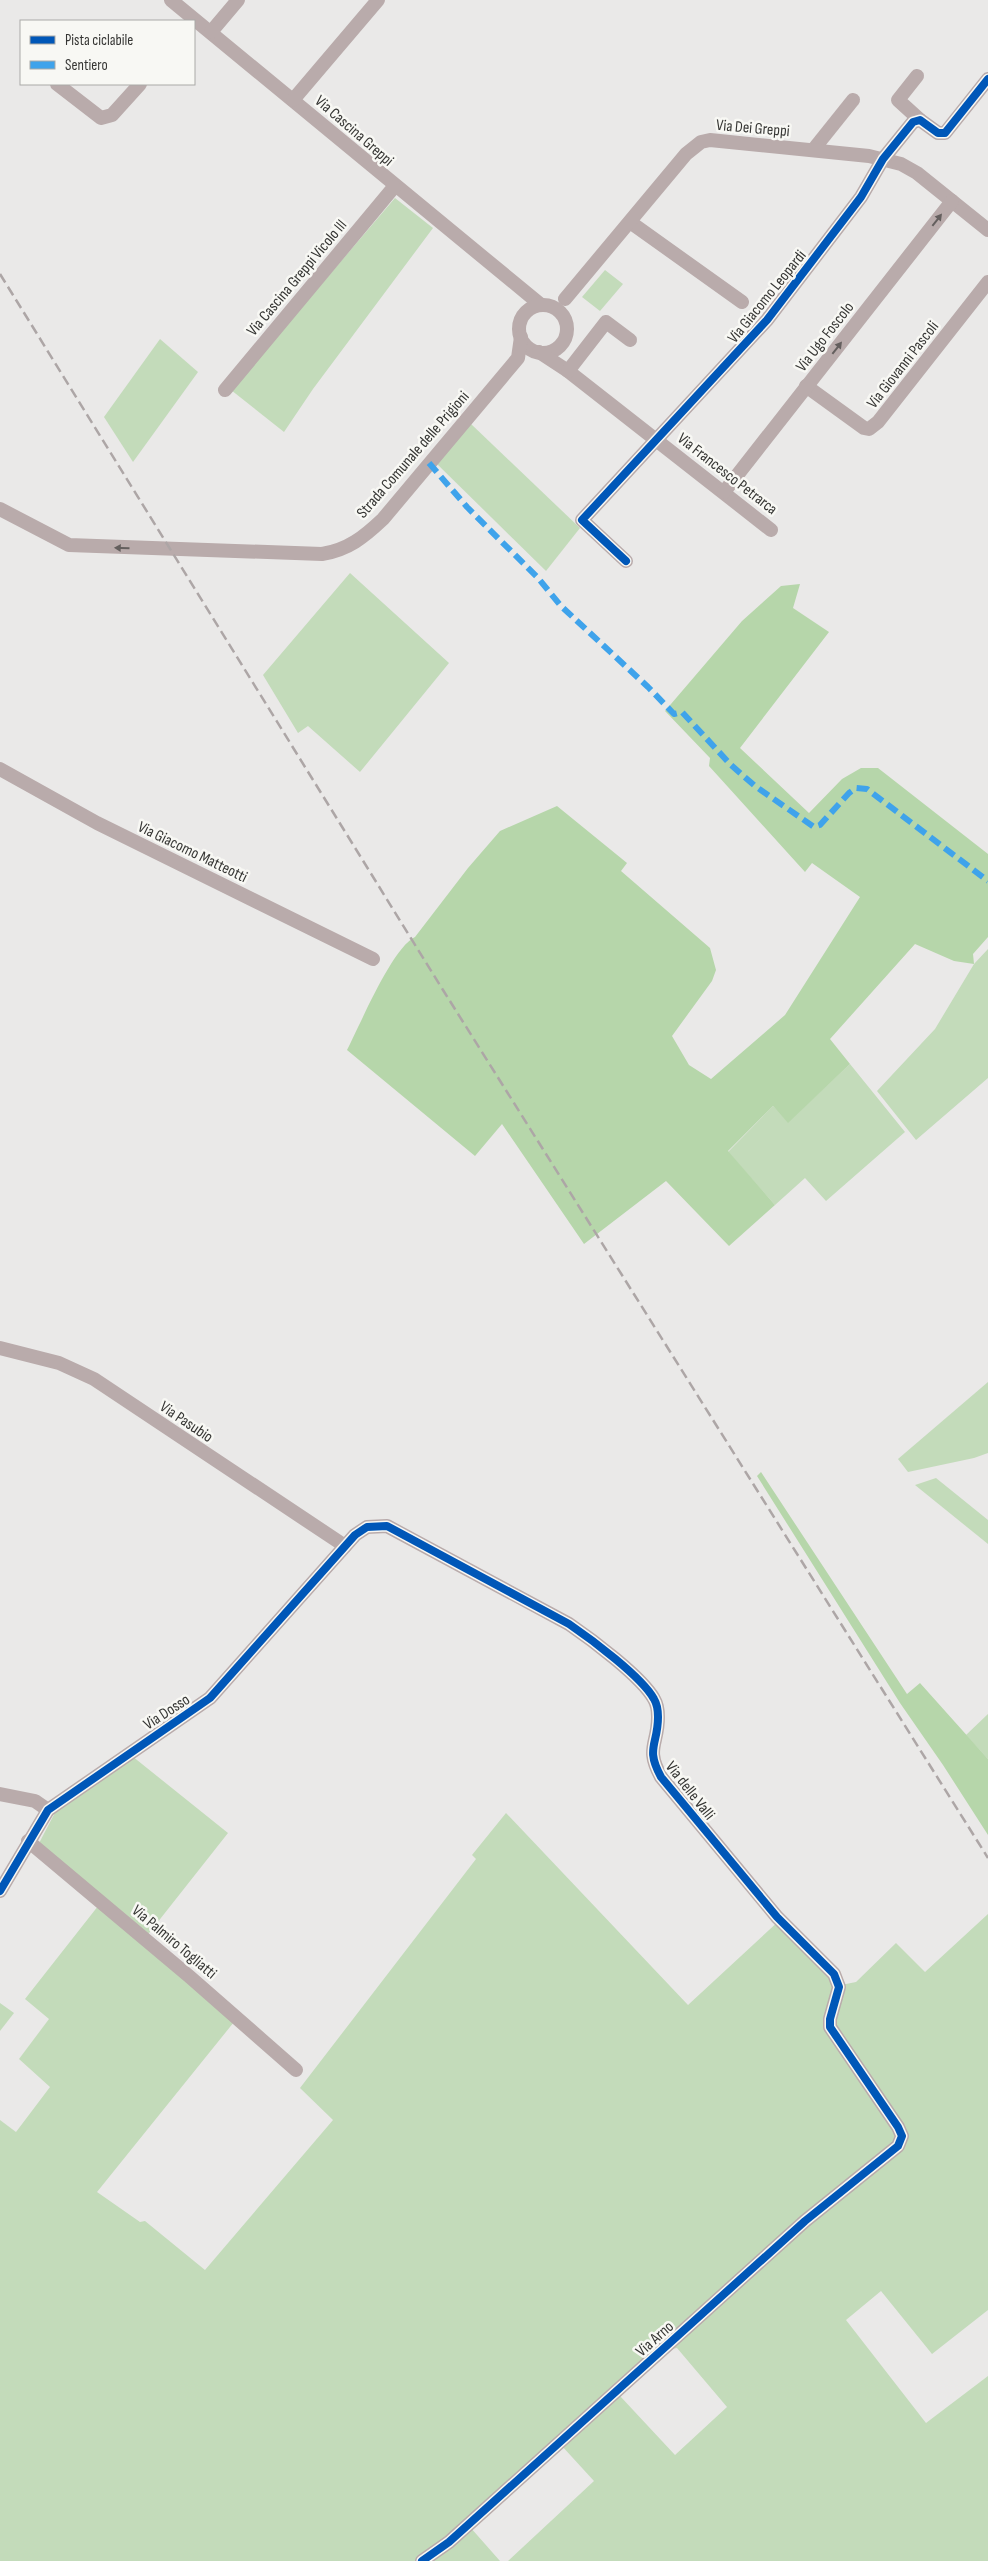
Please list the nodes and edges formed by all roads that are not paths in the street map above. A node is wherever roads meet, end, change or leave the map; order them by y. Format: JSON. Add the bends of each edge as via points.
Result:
{"nodes":[{"id":1,"x":171,"y":0,"type":"edge"},
{"id":2,"x":238,"y":0,"type":"edge"},
{"id":3,"x":378,"y":0,"type":"edge"},
{"id":4,"x":194,"y":20,"type":"edge"},
{"id":5,"x":195,"y":21,"type":"edge"},
{"id":6,"x":210,"y":32,"type":"junction"},
{"id":7,"x":918,"y":76,"type":"dead end"},
{"id":8,"x":988,"y":79,"type":"edge"},
{"id":9,"x":57,"y":85,"type":"edge"},
{"id":10,"x":139,"y":85,"type":"edge"},
{"id":11,"x":293,"y":100,"type":"junction"},
{"id":12,"x":853,"y":100,"type":"dead end"},
{"id":13,"x":920,"y":120,"type":"junction"},
{"id":14,"x":813,"y":150,"type":"junction"},
{"id":15,"x":883,"y":159,"type":"junction"},
{"id":16,"x":394,"y":187,"type":"junction"},
{"id":17,"x":952,"y":201,"type":"junction"},
{"id":18,"x":630,"y":222,"type":"junction"},
{"id":19,"x":988,"y":230,"type":"edge"},
{"id":20,"x":988,"y":282,"type":"edge"},
{"id":21,"x":517,"y":287,"type":"junction"},
{"id":22,"x":565,"y":299,"type":"junction"},
{"id":23,"x":742,"y":302,"type":"dead end"},
{"id":24,"x":545,"y":306,"type":"junction"},
{"id":25,"x":522,"y":318,"type":"junction"},
{"id":26,"x":564,"y":319,"type":"junction"},
{"id":27,"x":521,"y":338,"type":"junction"},
{"id":28,"x":630,"y":340,"type":"dead end"},
{"id":29,"x":562,"y":344,"type":"junction"},
{"id":30,"x":538,"y":352,"type":"junction"},
{"id":31,"x":518,"y":358,"type":"junction"},
{"id":32,"x":568,"y":371,"type":"junction"},
{"id":33,"x":806,"y":386,"type":"junction"},
{"id":34,"x":225,"y":390,"type":"dead end"},
{"id":35,"x":656,"y":439,"type":"junction"},
{"id":36,"x":724,"y":492,"type":"junction"},
{"id":37,"x":0,"y":509,"type":"edge"},
{"id":38,"x":771,"y":530,"type":"dead end"},
{"id":39,"x":626,"y":561,"type":"dead end"},
{"id":40,"x":0,"y":769,"type":"edge"},
{"id":41,"x":373,"y":959,"type":"dead end"},
{"id":42,"x":0,"y":1348,"type":"edge"},
{"id":43,"x":345,"y":1546,"type":"junction"},
{"id":44,"x":0,"y":1794,"type":"edge"},
{"id":45,"x":48,"y":1810,"type":"junction"},
{"id":46,"x":28,"y":1842,"type":"junction"},
{"id":47,"x":0,"y":1891,"type":"edge"},
{"id":48,"x":296,"y":2070,"type":"dead end"},
{"id":49,"x":902,"y":2136,"type":"joint"},
{"id":50,"x":422,"y":2561,"type":"edge"}],
"edges":[{"from":1,"to":4,"type":"street","name":"Via Cascina Greppi"},
{"from":2,"to":6,"type":"street"},
{"from":3,"to":11,"type":"street"},
{"from":5,"to":6,"type":"street","name":"Via Cascina Greppi"},
{"from":6,"to":11,"type":"street","name":"Via Cascina Greppi"},
{"from":7,"to":13,"type":"street","via":[[898,100]]},
{"from":8,"to":13,"type":"street","via":[[945,133],[938,134]]},
{"from":9,"to":10,"type":"street","via":[[101,118],[112,115]]},
{"from":11,"to":16,"type":"street","name":"Via Cascina Greppi"},
{"from":12,"to":14,"type":"street"},
{"from":13,"to":15,"type":"street","name":"Via Giacomo Leopardi","via":[[914,122]]},
{"from":14,"to":15,"type":"street","name":"Via Dei Greppi"},
{"from":14,"to":18,"type":"street","name":"Via Dei Greppi","via":[[720,140],[701,142],[686,154]]},
{"from":15,"to":17,"type":"street","name":"Via Dei Greppi","via":[[907,167]]},
{"from":15,"to":35,"type":"street","name":"Via Giacomo Leopardi","via":[[861,197],[767,320]]},
{"from":16,"to":21,"type":"street","name":"Via Cascina Greppi","via":[[504,273]]},
{"from":16,"to":34,"type":"street","name":"Via Cascina Greppi Vicolo III"},
{"from":17,"to":19,"type":"street","name":"Via Dei Greppi"},
{"from":33,"to":17,"type":"street","name":"Via Ugo Foscolo","one_way":true},
{"from":18,"to":22,"type":"street","name":"Via Dei Greppi"},
{"from":18,"to":23,"type":"street"},
{"from":20,"to":33,"type":"street","name":"Via Giovanni Pascoli","via":[[878,422],[869,429]]},
{"from":21,"to":24,"type":"street","name":"Via Cascina Greppi"},
{"from":21,"to":25,"type":"street"},
{"from":22,"to":24,"type":"street"},
{"from":22,"to":26,"type":"street"},
{"from":24,"to":25,"type":"street","via":[[527,311]]},
{"from":24,"to":26,"type":"street","via":[[556,309]]},
{"from":25,"to":27,"type":"street"},
{"from":26,"to":29,"type":"street","via":[[566,332]]},
{"from":27,"to":30,"type":"street","via":[[525,345]]},
{"from":27,"to":31,"type":"street"},
{"from":28,"to":32,"type":"street","via":[[606,322]]},
{"from":29,"to":30,"type":"street","via":[[555,349]]},
{"from":29,"to":32,"type":"street","via":[[562,359]]},
{"from":30,"to":31,"type":"street"},
{"from":30,"to":32,"type":"street","name":"Via Francesco Petrarca"},
{"from":31,"to":37,"type":"street","name":"Strada Comunale delle Prigioni","one_way":true,"via":[[383,519],[361,540],[341,550],[322,554],[69,545]]},
{"from":32,"to":35,"type":"street","name":"Via Francesco Petrarca"},
{"from":33,"to":36,"type":"street","name":"Via Ugo Foscolo"},
{"from":35,"to":36,"type":"street","name":"Via Francesco Petrarca"},
{"from":35,"to":39,"type":"street","name":"Via Giacomo Leopardi","via":[[582,520]]},
{"from":36,"to":38,"type":"street","name":"Via Francesco Petrarca"},
{"from":40,"to":41,"type":"street","name":"Via Giacomo Matteotti","via":[[97,823]]},
{"from":42,"to":43,"type":"street","name":"Via Pasubio","via":[[59,1363],[94,1379]]},
{"from":43,"to":45,"type":"street","name":"Via Dosso","via":[[210,1698]]},
{"from":43,"to":49,"type":"street","name":"Via delle Valli","via":[[366,1527],[387,1526],[398,1530],[570,1624],[647,1689],[657,1707],[652,1756],[661,1777],[776,1917],[834,1974],[840,1987],[830,2027]]},
{"from":44,"to":45,"type":"street","via":[[35,1801]]},
{"from":45,"to":46,"type":"street","name":"Via Dosso"},
{"from":46,"to":47,"type":"street","name":"Via Dosso"},
{"from":46,"to":48,"type":"street","name":"Via Palmiro Togliatti"},
{"from":49,"to":50,"type":"street","name":"Via Arno","via":[[901,2142],[891,2152],[805,2221],[449,2542]]}]}
